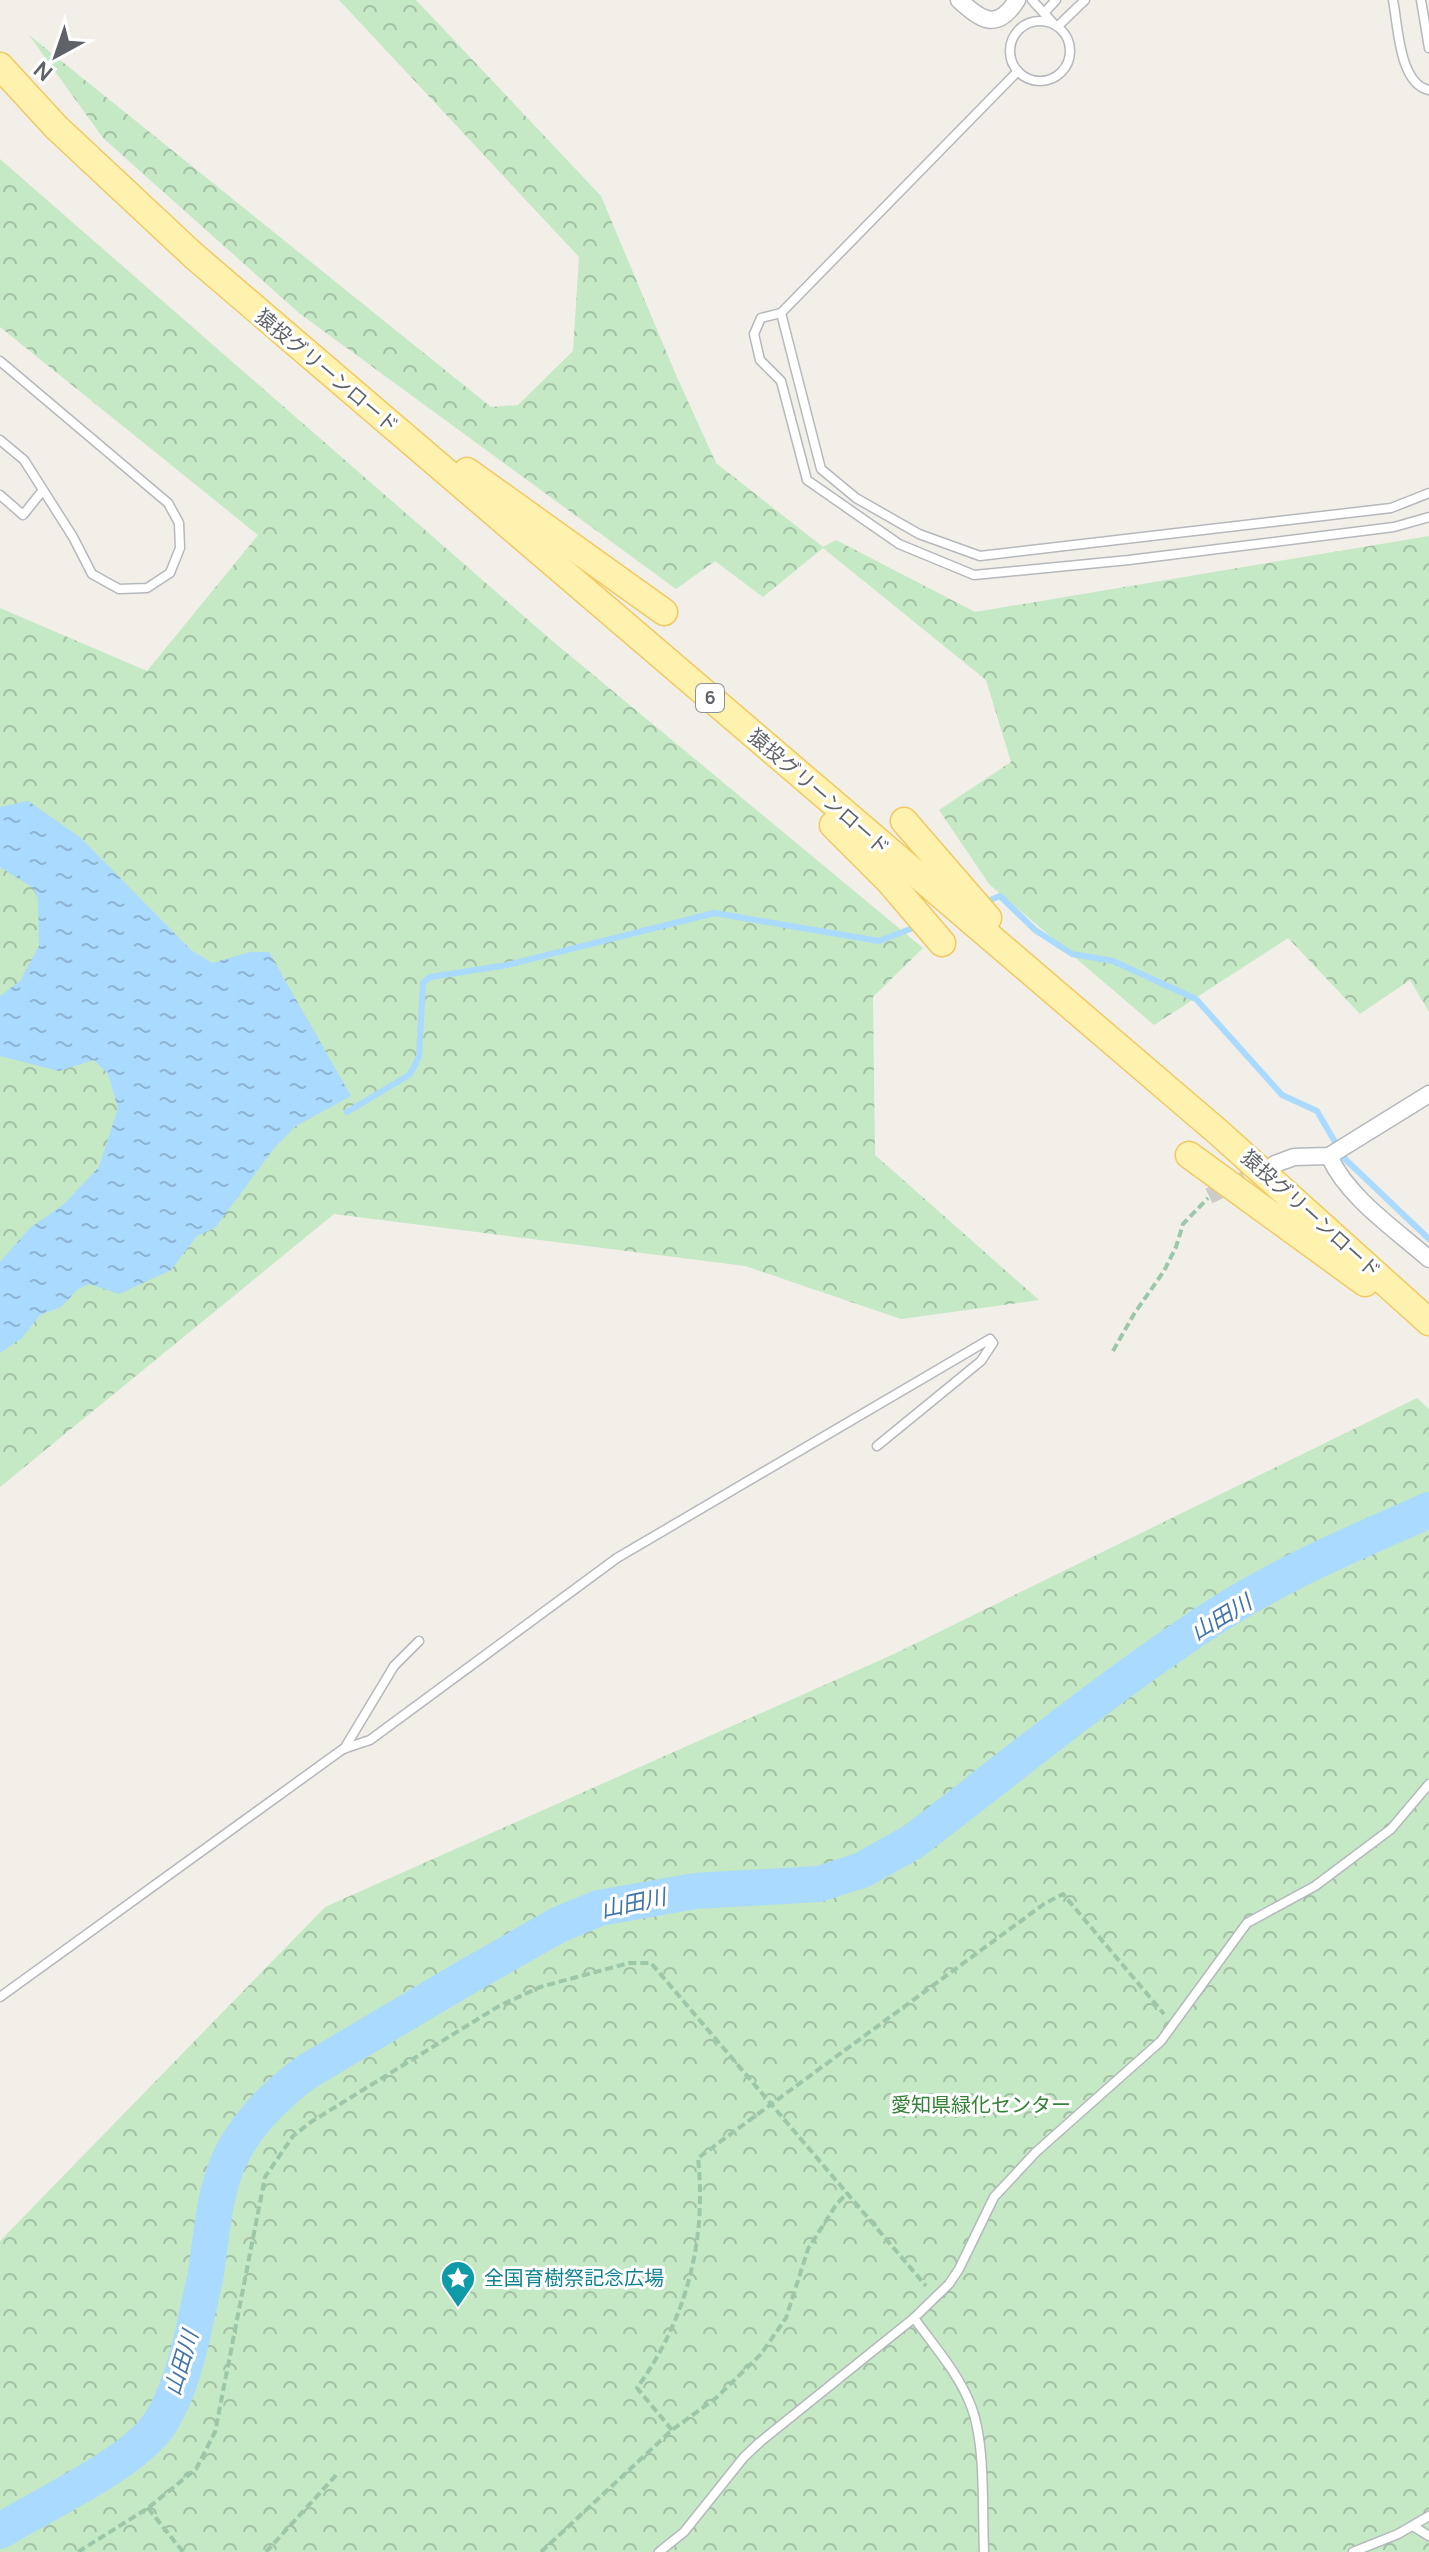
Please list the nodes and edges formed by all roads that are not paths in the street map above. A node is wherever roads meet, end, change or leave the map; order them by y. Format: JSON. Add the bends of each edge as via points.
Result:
{"nodes":[{"id":1,"x":959,"y":0,"type":"edge"},
{"id":2,"x":1017,"y":0,"type":"edge"},
{"id":3,"x":1032,"y":0,"type":"edge"},
{"id":4,"x":1056,"y":0,"type":"edge"},
{"id":5,"x":1085,"y":0,"type":"edge"},
{"id":6,"x":1393,"y":0,"type":"edge"},
{"id":7,"x":1421,"y":0,"type":"edge"},
{"id":8,"x":1044,"y":13,"type":"junction"},
{"id":9,"x":1056,"y":25,"type":"junction"},
{"id":10,"x":1429,"y":48,"type":"edge"},
{"id":11,"x":0,"y":66,"type":"edge"},
{"id":12,"x":1018,"y":71,"type":"junction"},
{"id":13,"x":1429,"y":90,"type":"edge"},
{"id":14,"x":781,"y":313,"type":"junction"},
{"id":15,"x":0,"y":361,"type":"edge"},
{"id":16,"x":358,"y":397,"type":"junction"},
{"id":17,"x":0,"y":440,"type":"edge"},
{"id":18,"x":43,"y":490,"type":"junction"},
{"id":19,"x":1429,"y":493,"type":"edge"},
{"id":20,"x":0,"y":495,"type":"edge"},
{"id":21,"x":1429,"y":517,"type":"edge"},
{"id":22,"x":544,"y":556,"type":"junction"},
{"id":23,"x":664,"y":612,"type":"dead end"},
{"id":24,"x":904,"y":821,"type":"dead end"},
{"id":25,"x":942,"y":943,"type":"dead end"},
{"id":26,"x":1429,"y":1094,"type":"edge"},
{"id":27,"x":1218,"y":1132,"type":"junction"},
{"id":28,"x":1189,"y":1155,"type":"dead end"},
{"id":29,"x":1329,"y":1156,"type":"junction"},
{"id":30,"x":1275,"y":1164,"type":"tunnel mouth"},
{"id":31,"x":1429,"y":1259,"type":"edge"},
{"id":32,"x":1429,"y":1322,"type":"edge"},
{"id":33,"x":1429,"y":1330,"type":"edge"},
{"id":34,"x":877,"y":1446,"type":"dead end"},
{"id":35,"x":419,"y":1641,"type":"dead end"},
{"id":36,"x":343,"y":1749,"type":"junction"},
{"id":37,"x":1429,"y":1784,"type":"edge"},
{"id":38,"x":0,"y":1997,"type":"edge"},
{"id":39,"x":914,"y":2318,"type":"junction"},
{"id":40,"x":1429,"y":2516,"type":"edge"},
{"id":41,"x":1413,"y":2526,"type":"junction"},
{"id":42,"x":1429,"y":2536,"type":"edge"},
{"id":43,"x":659,"y":2552,"type":"edge"},
{"id":44,"x":984,"y":2552,"type":"edge"},
{"id":45,"x":1353,"y":2552,"type":"edge"}],
"edges":[{"from":1,"to":2,"type":"street","via":[[982,20],[996,20]]},
{"from":3,"to":8,"type":"lane"},
{"from":4,"to":8,"type":"lane"},
{"from":5,"to":9,"type":"lane"},
{"from":6,"to":13,"type":"lane","via":[[1409,77]]},
{"from":7,"to":10,"type":"lane"},
{"from":8,"to":9,"type":"lane"},
{"from":9,"to":12,"type":"lane","via":[[1034,21],[1017,31],[1010,49]]},
{"from":9,"to":12,"type":"lane","via":[[1071,47],[1060,75],[1040,82]]},
{"from":11,"to":16,"type":"main road","name":"猿投グリーンロード","number":"6","via":[[119,189]]},
{"from":12,"to":14,"type":"lane"},
{"from":14,"to":19,"type":"lane","via":[[821,469],[856,498],[919,534],[980,556],[1391,508]]},
{"from":14,"to":21,"type":"lane","via":[[761,318],[754,334],[760,360],[781,381],[807,480],[899,544],[974,575],[1394,527]]},
{"from":15,"to":18,"type":"lane","via":[[168,503],[179,523],[180,548],[170,573],[147,588],[119,589],[92,574]]},
{"from":16,"to":22,"type":"main road","name":"猿投グリーンロード","number":"6"},
{"from":16,"to":23,"type":"main road"},
{"from":17,"to":18,"type":"lane","via":[[24,460]]},
{"from":18,"to":20,"type":"lane","via":[[23,515]]},
{"from":22,"to":25,"type":"main road","via":[[579,595],[819,811]]},
{"from":22,"to":27,"type":"main road","name":"猿投グリーンロード","number":"6"},
{"from":24,"to":27,"type":"main road","via":[[992,922],[1183,1094]]},
{"from":26,"to":29,"type":"street"},
{"from":27,"to":32,"type":"main road","name":"猿投グリーンロード","number":"6"},
{"from":28,"to":33,"type":"main road"},
{"from":29,"to":30,"type":"street","via":[[1294,1157]]},
{"from":29,"to":31,"type":"street","via":[[1361,1199]]},
{"from":34,"to":36,"type":"lane","via":[[981,1361],[993,1343],[990,1339],[617,1558],[370,1740]]},
{"from":35,"to":36,"type":"lane","via":[[394,1666]]},
{"from":36,"to":38,"type":"lane"},
{"from":37,"to":39,"type":"lane","via":[[1391,1829],[1315,1886],[1247,1923],[1161,2041],[1012,2175],[994,2197],[959,2269]]},
{"from":39,"to":43,"type":"lane","via":[[760,2442],[684,2532]]},
{"from":39,"to":44,"type":"lane","via":[[971,2404],[978,2431]]},
{"from":40,"to":41,"type":"lane"},
{"from":41,"to":42,"type":"lane"},
{"from":41,"to":45,"type":"lane"}]}
